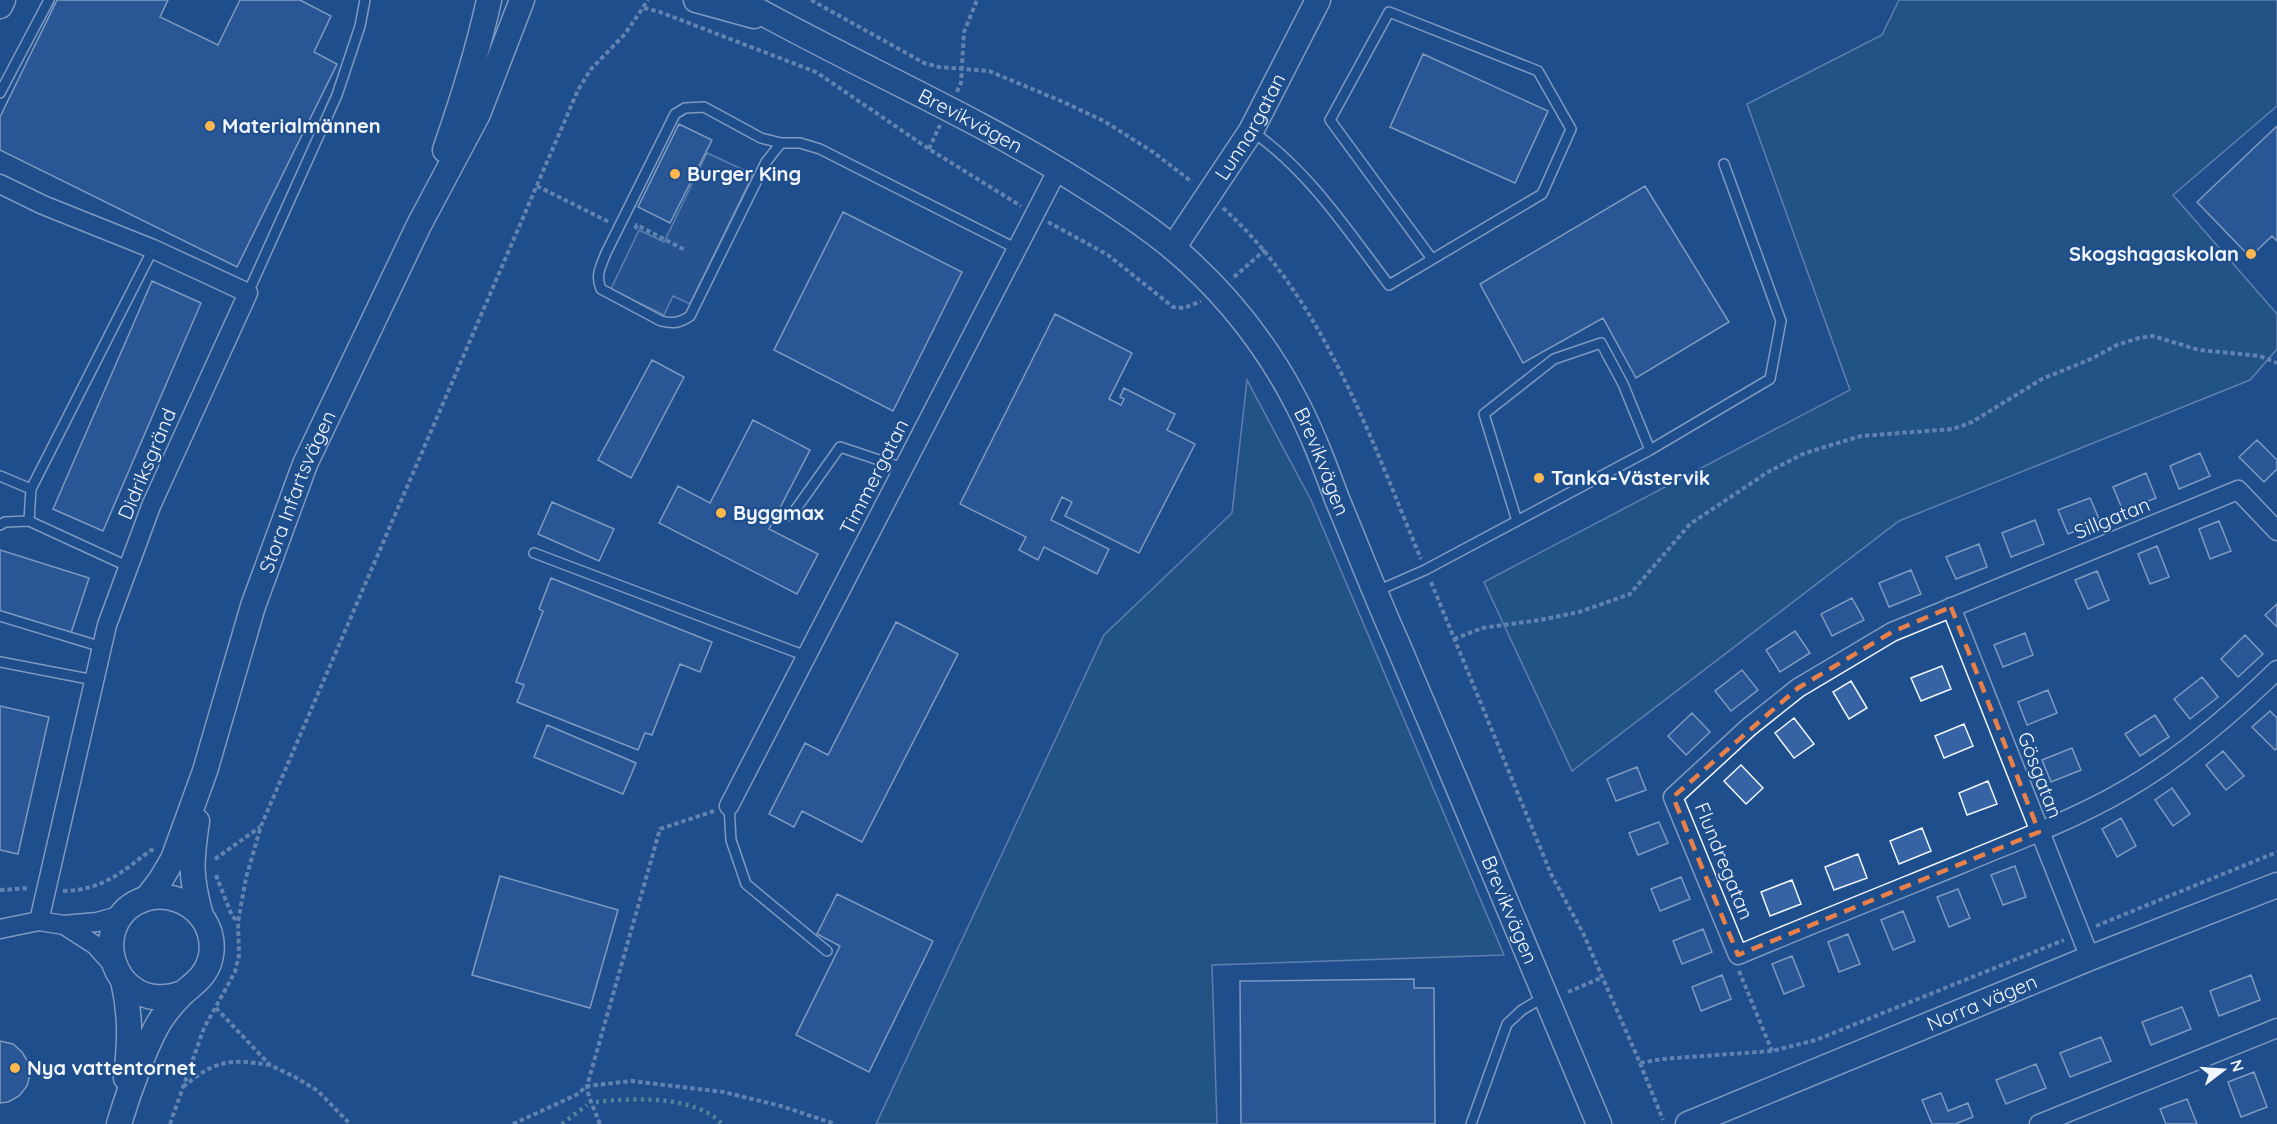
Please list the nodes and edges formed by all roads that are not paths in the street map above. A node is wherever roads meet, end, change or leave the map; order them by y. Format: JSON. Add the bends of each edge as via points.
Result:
{"nodes":[{"id":1,"x":3,"y":0,"type":"edge"},
{"id":2,"x":49,"y":0,"type":"edge"},
{"id":3,"x":365,"y":0,"type":"edge"},
{"id":4,"x":489,"y":0,"type":"edge"},
{"id":5,"x":522,"y":0,"type":"edge"},
{"id":6,"x":696,"y":0,"type":"edge"},
{"id":7,"x":739,"y":0,"type":"edge"},
{"id":8,"x":1318,"y":0,"type":"edge"},
{"id":9,"x":0,"y":6,"type":"edge"},
{"id":10,"x":780,"y":23,"type":"junction"},
{"id":11,"x":0,"y":93,"type":"edge"},
{"id":12,"x":1251,"y":131,"type":"junction"},
{"id":13,"x":781,"y":142,"type":"junction"},
{"id":14,"x":1724,"y":164,"type":"dead end"},
{"id":15,"x":1058,"y":169,"type":"junction"},
{"id":16,"x":0,"y":184,"type":"edge"},
{"id":17,"x":419,"y":225,"type":"junction"},
{"id":18,"x":1173,"y":248,"type":"junction"},
{"id":19,"x":153,"y":249,"type":"junction"},
{"id":20,"x":1017,"y":249,"type":"junction"},
{"id":21,"x":1432,"y":259,"type":"junction"},
{"id":22,"x":248,"y":293,"type":"junction"},
{"id":23,"x":1650,"y":450,"type":"junction"},
{"id":24,"x":903,"y":468,"type":"junction"},
{"id":25,"x":0,"y":476,"type":"edge"},
{"id":26,"x":31,"y":489,"type":"junction"},
{"id":27,"x":791,"y":516,"type":"dead end"},
{"id":28,"x":29,"y":521,"type":"junction"},
{"id":29,"x":1517,"y":521,"type":"junction"},
{"id":30,"x":0,"y":525,"type":"edge"},
{"id":31,"x":2277,"y":531,"type":"edge"},
{"id":32,"x":534,"y":553,"type":"dead end"},
{"id":33,"x":129,"y":567,"type":"junction"},
{"id":34,"x":1375,"y":592,"type":"junction"},
{"id":35,"x":1951,"y":607,"type":"junction"},
{"id":36,"x":0,"y":616,"type":"edge"},
{"id":37,"x":102,"y":647,"type":"junction"},
{"id":38,"x":806,"y":656,"type":"junction"},
{"id":39,"x":0,"y":662,"type":"edge"},
{"id":40,"x":2277,"y":670,"type":"edge"},
{"id":41,"x":94,"y":680,"type":"junction"},
{"id":42,"x":205,"y":771,"type":"junction"},
{"id":43,"x":729,"y":806,"type":"joint"},
{"id":44,"x":2038,"y":832,"type":"junction"},
{"id":45,"x":2277,"y":885,"type":"edge"},
{"id":46,"x":147,"y":898,"type":"junction"},
{"id":47,"x":122,"y":915,"type":"junction"},
{"id":48,"x":201,"y":916,"type":"junction"},
{"id":49,"x":39,"y":921,"type":"junction"},
{"id":50,"x":64,"y":925,"type":"junction"},
{"id":51,"x":0,"y":929,"type":"edge"},
{"id":52,"x":827,"y":951,"type":"dead end"},
{"id":53,"x":2090,"y":958,"type":"junction"},
{"id":54,"x":119,"y":973,"type":"junction"},
{"id":55,"x":183,"y":993,"type":"junction"},
{"id":56,"x":1557,"y":994,"type":"junction"},
{"id":57,"x":2277,"y":1028,"type":"edge"},
{"id":58,"x":121,"y":1118,"type":"edge"},
{"id":59,"x":1472,"y":1124,"type":"edge"},
{"id":60,"x":1599,"y":1124,"type":"edge"},
{"id":61,"x":1688,"y":1124,"type":"edge"},
{"id":62,"x":2039,"y":1124,"type":"edge"}],
"edges":[{"from":1,"to":9,"type":"street"},
{"from":2,"to":11,"type":"lane"},
{"from":3,"to":22,"type":"lane","via":[[337,95]]},
{"from":4,"to":17,"type":"street","name":"Stora Infartsvägen","via":[[462,100]]},
{"from":5,"to":17,"type":"street","name":"Stora Infartsvägen","via":[[478,114]]},
{"from":6,"to":10,"type":"street","name":"Brevikvägen"},
{"from":7,"to":10,"type":"street","name":"Brevikvägen"},
{"from":8,"to":12,"type":"street","name":"Lunnargatan"},
{"from":10,"to":15,"type":"street","name":"Brevikvägen","via":[[949,108]]},
{"from":12,"to":18,"type":"street","name":"Lunnargatan"},
{"from":12,"to":21,"type":"lane","via":[[1275,148],[1317,191],[1389,285]]},
{"from":13,"to":13,"type":"lane","via":[[761,138],[704,107],[685,108],[675,114],[606,253],[598,273],[601,289],[661,321],[671,324],[690,316],[766,162]]},
{"from":13,"to":20,"type":"lane","via":[[800,142],[820,149]]},
{"from":14,"to":23,"type":"lane","via":[[1781,321],[1770,380]]},
{"from":15,"to":18,"type":"street","name":"Brevikvägen","via":[[1137,219]]},
{"from":15,"to":20,"type":"street","name":"Timmergatan"},
{"from":16,"to":19,"type":"street"},
{"from":17,"to":42,"type":"street","name":"Stora Infartsvägen","via":[[306,464],[254,606]]},
{"from":18,"to":34,"type":"street","name":"Brevikvägen","via":[[1217,291],[1265,350],[1293,395]]},
{"from":19,"to":22,"type":"street"},
{"from":19,"to":26,"type":"lane"},
{"from":20,"to":24,"type":"street","name":"Timmergatan"},
{"from":21,"to":21,"type":"lane","via":[[1542,194],[1571,129],[1538,71],[1389,12],[1330,120]]},
{"from":22,"to":33,"type":"street","name":"Didriksgränd","via":[[151,506]]},
{"from":23,"to":29,"type":"lane"},
{"from":23,"to":29,"type":"lane","via":[[1601,343],[1554,359],[1484,414]]},
{"from":24,"to":27,"type":"lane","via":[[840,447]]},
{"from":24,"to":38,"type":"street","name":"Timmergatan"},
{"from":25,"to":26,"type":"lane"},
{"from":26,"to":28,"type":"lane"},
{"from":28,"to":30,"type":"lane"},
{"from":28,"to":33,"type":"lane"},
{"from":29,"to":34,"type":"lane"},
{"from":31,"to":35,"type":"street","name":"Sillgatan","via":[[2238,490]]},
{"from":32,"to":38,"type":"lane"},
{"from":33,"to":37,"type":"street","name":"Didriksgränd"},
{"from":34,"to":56,"type":"street","name":"Brevikvägen","via":[[1460,789]]},
{"from":35,"to":44,"type":"street","name":"Gösgatan"},
{"from":35,"to":44,"type":"street","name":"Flundregatan","via":[[1892,632],[1798,688],[1673,797],[1738,954]]},
{"from":36,"to":37,"type":"lane"},
{"from":37,"to":41,"type":"street","name":"Didriksgränd"},
{"from":38,"to":43,"type":"street","name":"Timmergatan"},
{"from":39,"to":41,"type":"lane"},
{"from":40,"to":44,"type":"street","via":[[2236,711],[2190,748],[2142,780]]},
{"from":41,"to":49,"type":"street","name":"Didriksgränd"},
{"from":42,"to":46,"type":"street","name":"Stora Infartsvägen","via":[[173,859]]},
{"from":42,"to":48,"type":"street","name":"Stora Infartsvägen","via":[[191,864]]},
{"from":43,"to":52,"type":"lane","via":[[731,840],[746,884]]},
{"from":44,"to":53,"type":"street","name":"Gösgatan"},
{"from":45,"to":53,"type":"street","name":"Norra vägen"},
{"from":46,"to":47,"type":"street"},
{"from":46,"to":48,"type":"street","via":[[177,899]]},
{"from":47,"to":50,"type":"street"},
{"from":47,"to":54,"type":"street","via":[[111,939]]},
{"from":48,"to":55,"type":"street","via":[[210,934],[211,954],[205,973]]},
{"from":49,"to":50,"type":"street"},
{"from":49,"to":51,"type":"street"},
{"from":50,"to":54,"type":"street","via":[[95,945]]},
{"from":53,"to":61,"type":"street","name":"Norra vägen"},
{"from":54,"to":55,"type":"street","via":[[138,992],[156,998]]},
{"from":54,"to":58,"type":"street","via":[[129,1007],[130,1044]]},
{"from":55,"to":58,"type":"street","via":[[163,1016],[145,1052]]},
{"from":56,"to":59,"type":"lane","via":[[1522,1011],[1507,1024]]},
{"from":56,"to":60,"type":"street","name":"Brevikvägen"},
{"from":57,"to":62,"type":"street"}]}
